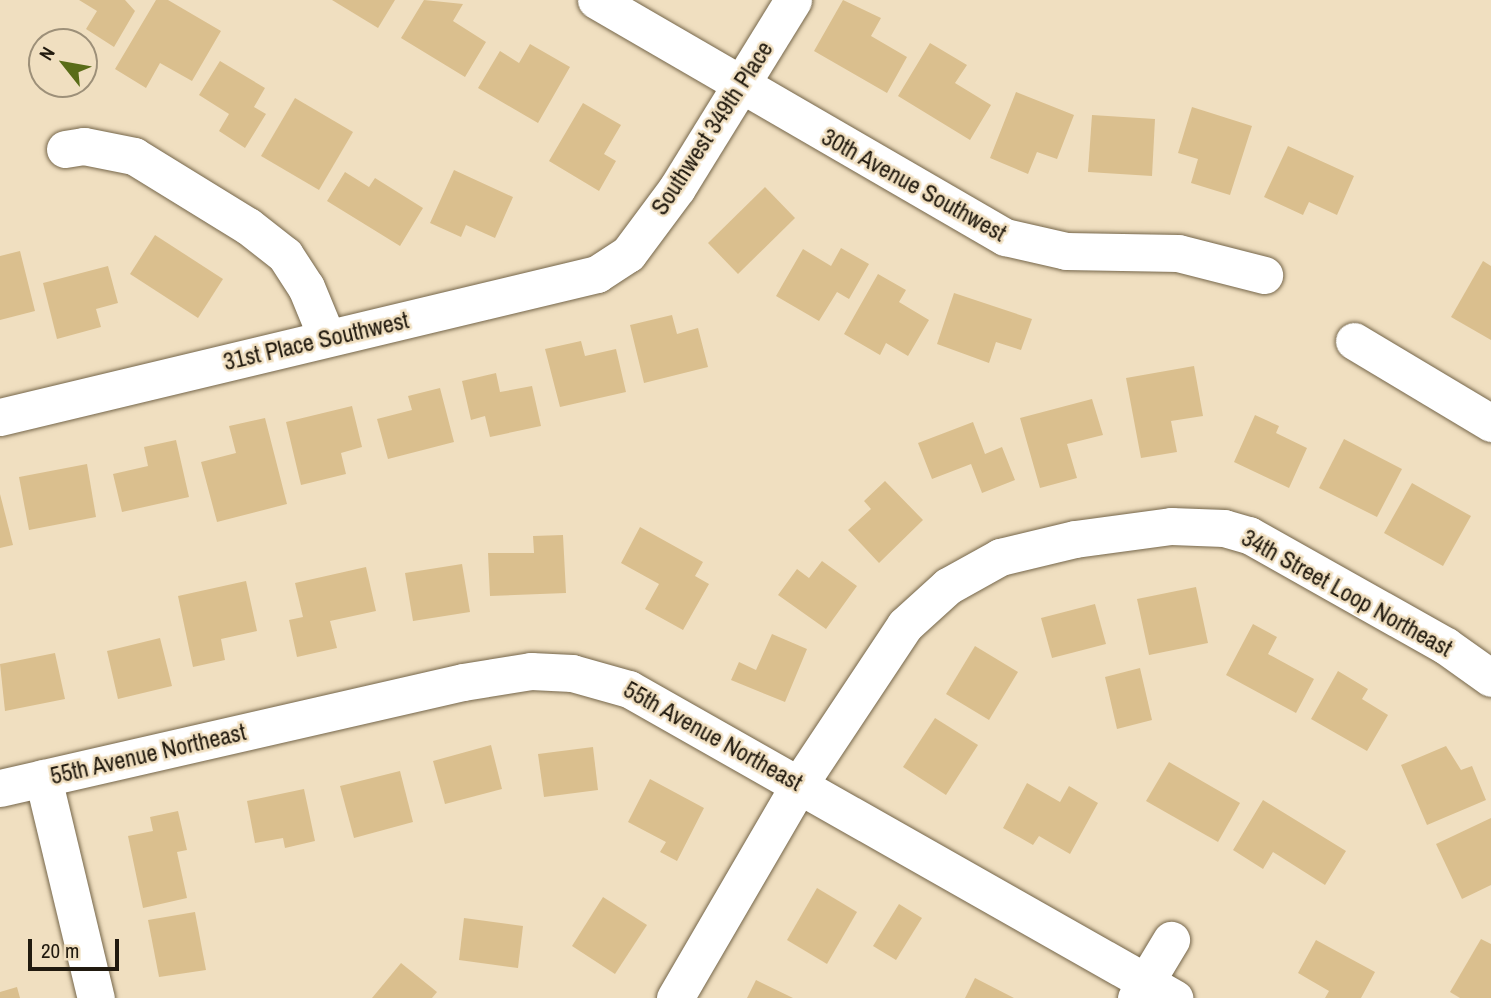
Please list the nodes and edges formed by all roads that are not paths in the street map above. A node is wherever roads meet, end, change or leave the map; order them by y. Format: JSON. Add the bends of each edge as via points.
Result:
{"nodes":[{"id":1,"x":596,"y":0,"type":"edge"},
{"id":2,"x":793,"y":0,"type":"edge"},
{"id":3,"x":740,"y":88,"type":"junction"},
{"id":4,"x":65,"y":149,"type":"dead end"},
{"id":5,"x":628,"y":254,"type":"joint"},
{"id":6,"x":1264,"y":275,"type":"dead end"},
{"id":7,"x":327,"y":338,"type":"junction"},
{"id":8,"x":1354,"y":341,"type":"dead end"},
{"id":9,"x":0,"y":417,"type":"edge"},
{"id":10,"x":1491,"y":423,"type":"edge"},
{"id":11,"x":1491,"y":678,"type":"edge"},
{"id":12,"x":43,"y":778,"type":"junction"},
{"id":13,"x":800,"y":783,"type":"junction"},
{"id":14,"x":0,"y":788,"type":"edge"},
{"id":15,"x":1171,"y":940,"type":"dead end"},
{"id":16,"x":1152,"y":993,"type":"edge"},
{"id":17,"x":96,"y":998,"type":"edge"},
{"id":18,"x":676,"y":998,"type":"edge"}],
"edges":[{"from":1,"to":3,"type":"street","name":"30th Avenue Southwest"},
{"from":2,"to":3,"type":"street","name":"Southwest 349th Place"},
{"from":3,"to":5,"type":"street","name":"Southwest 349th Place"},
{"from":3,"to":6,"type":"street","name":"30th Avenue Southwest","via":[[1005,237],[1066,251],[1178,253]]},
{"from":4,"to":7,"type":"street","via":[[84,146],[134,156],[248,226],[285,254],[306,286]]},
{"from":5,"to":7,"type":"street","name":"31st Place Southwest","via":[[597,274],[557,286]]},
{"from":7,"to":9,"type":"street","name":"31st Place Southwest"},
{"from":8,"to":10,"type":"street"},
{"from":11,"to":13,"type":"street","name":"34th Street Loop Northeast","via":[[1446,646],[1249,535],[1224,528],[1171,526],[1075,539],[993,560],[930,600],[905,625]]},
{"from":12,"to":13,"type":"street","name":"55th Avenue Northeast","via":[[450,685],[531,671],[613,682]]},
{"from":12,"to":14,"type":"street","name":"55th Avenue Northeast"},
{"from":12,"to":17,"type":"street"},
{"from":13,"to":16,"type":"street","name":"55th Avenue Northeast"},
{"from":13,"to":18,"type":"street","name":"34th Street Loop Northeast"},
{"from":15,"to":16,"type":"street"}]}
